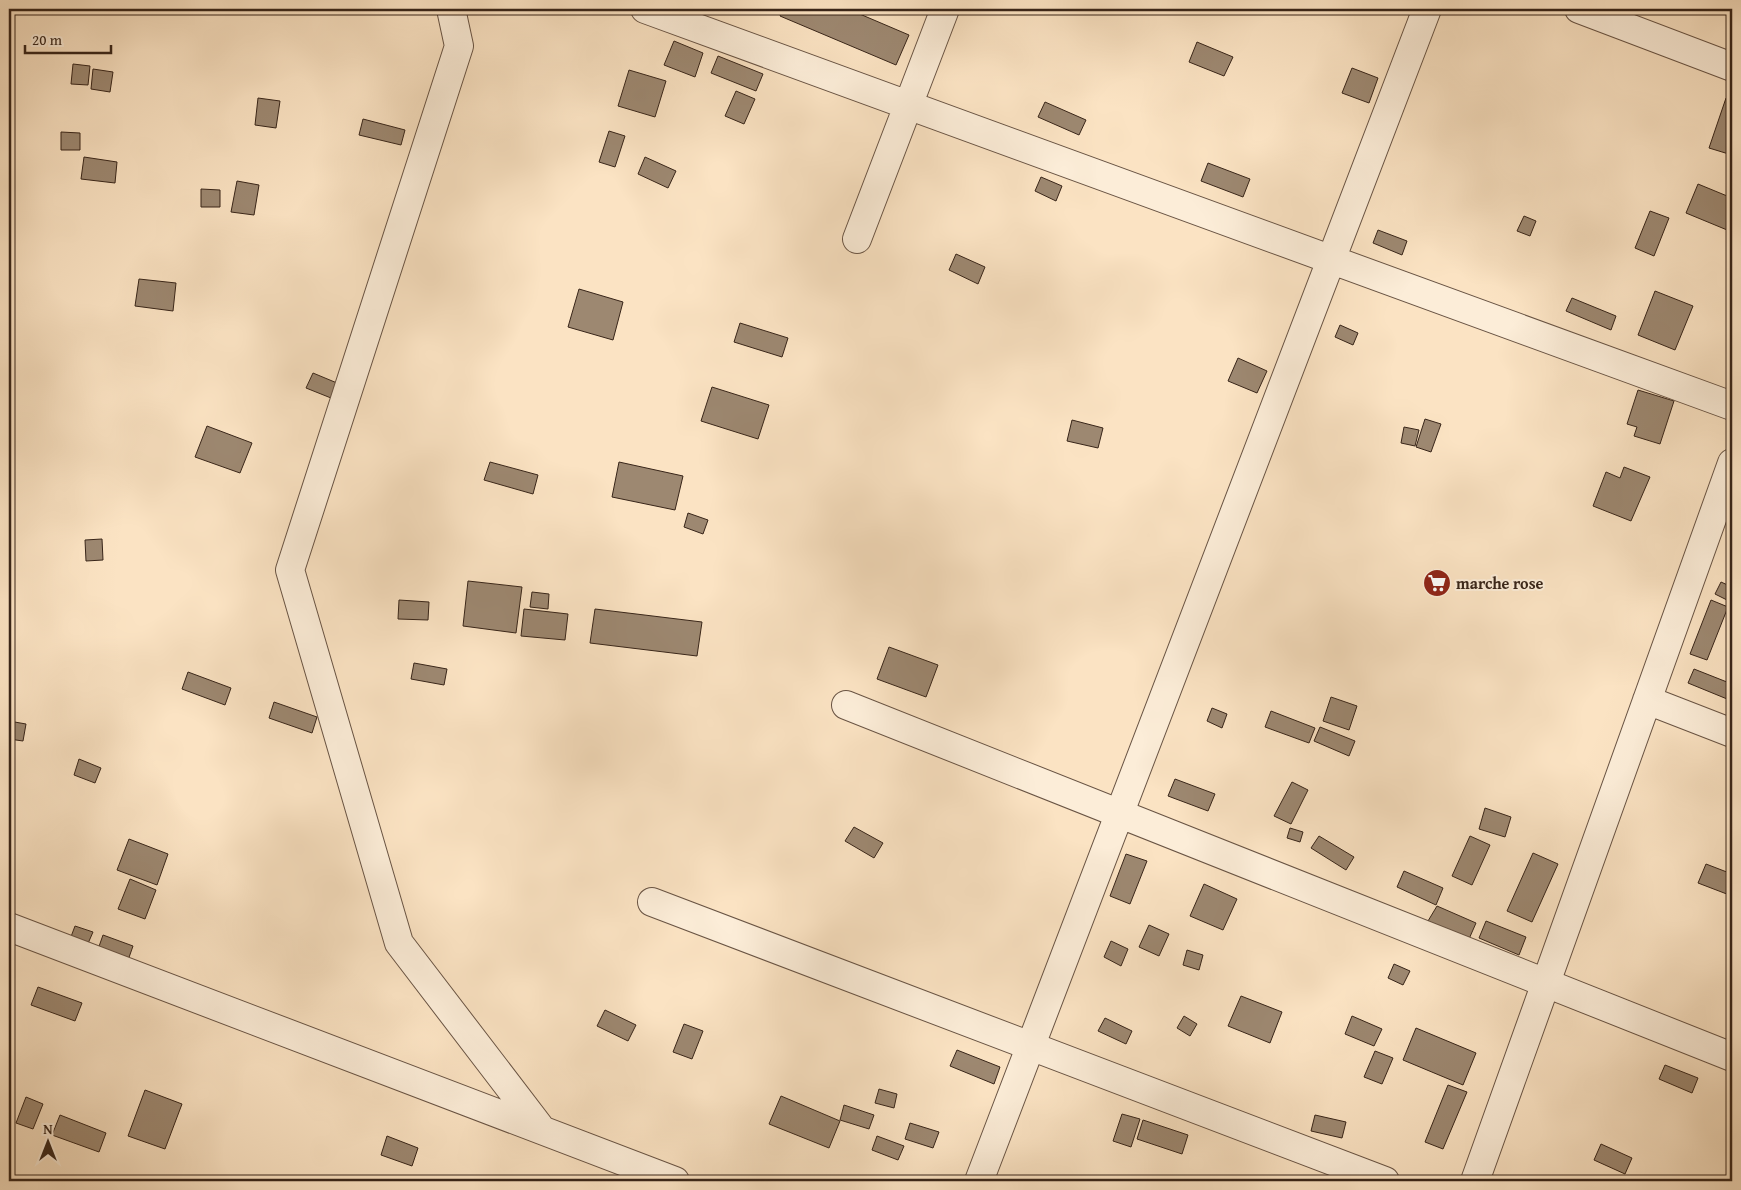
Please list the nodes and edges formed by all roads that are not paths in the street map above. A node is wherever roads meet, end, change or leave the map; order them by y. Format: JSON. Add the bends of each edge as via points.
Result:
{"nodes":[{"id":1,"x":451,"y":9,"type":"edge"},
{"id":2,"x":645,"y":9,"type":"edge"},
{"id":3,"x":945,"y":9,"type":"edge"},
{"id":4,"x":1427,"y":9,"type":"edge"},
{"id":5,"x":1579,"y":9,"type":"edge"},
{"id":6,"x":1732,"y":67,"type":"edge"},
{"id":7,"x":908,"y":105,"type":"junction"},
{"id":8,"x":857,"y":239,"type":"dead end"},
{"id":9,"x":1331,"y":260,"type":"junction"},
{"id":10,"x":1732,"y":406,"type":"edge"},
{"id":11,"x":1732,"y":463,"type":"edge"},
{"id":12,"x":1647,"y":700,"type":"junction"},
{"id":13,"x":846,"y":705,"type":"dead end"},
{"id":14,"x":1732,"y":733,"type":"edge"},
{"id":15,"x":1119,"y":814,"type":"junction"},
{"id":16,"x":652,"y":902,"type":"dead end"},
{"id":17,"x":9,"y":928,"type":"edge"},
{"id":18,"x":1546,"y":983,"type":"junction"},
{"id":19,"x":1030,"y":1046,"type":"junction"},
{"id":20,"x":1732,"y":1057,"type":"edge"},
{"id":21,"x":542,"y":1130,"type":"junction"},
{"id":22,"x":675,"y":1181,"type":"edge"},
{"id":23,"x":979,"y":1181,"type":"edge"},
{"id":24,"x":1385,"y":1181,"type":"edge"},
{"id":25,"x":1474,"y":1181,"type":"edge"}],
"edges":[{"from":1,"to":21,"type":"street","via":[[458,46],[290,570],[399,943]]},
{"from":2,"to":7,"type":"street"},
{"from":3,"to":7,"type":"street"},
{"from":4,"to":9,"type":"street"},
{"from":5,"to":6,"type":"street"},
{"from":7,"to":8,"type":"street"},
{"from":7,"to":9,"type":"street"},
{"from":9,"to":10,"type":"street"},
{"from":9,"to":15,"type":"street"},
{"from":11,"to":12,"type":"street"},
{"from":12,"to":14,"type":"street"},
{"from":12,"to":18,"type":"street"},
{"from":13,"to":15,"type":"street"},
{"from":15,"to":18,"type":"street"},
{"from":15,"to":19,"type":"street"},
{"from":16,"to":19,"type":"street"},
{"from":17,"to":21,"type":"street"},
{"from":18,"to":20,"type":"street"},
{"from":18,"to":25,"type":"street"},
{"from":19,"to":23,"type":"street"},
{"from":19,"to":24,"type":"street"},
{"from":21,"to":22,"type":"street"}]}
